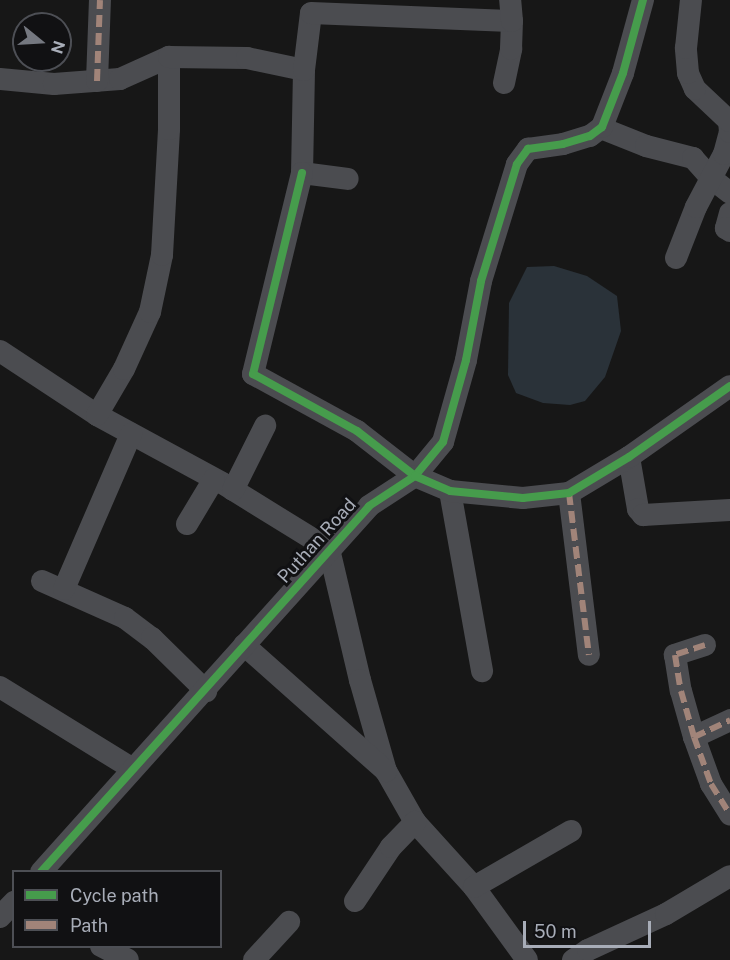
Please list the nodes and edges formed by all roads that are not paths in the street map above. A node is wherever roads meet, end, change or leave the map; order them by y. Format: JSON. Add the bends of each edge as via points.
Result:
{"nodes":[{"id":1,"x":100,"y":0,"type":"edge"},
{"id":2,"x":643,"y":0,"type":"edge"},
{"id":3,"x":691,"y":0,"type":"edge"},
{"id":4,"x":511,"y":11,"type":"edge"},
{"id":5,"x":169,"y":57,"type":"junction"},
{"id":6,"x":304,"y":70,"type":"junction"},
{"id":7,"x":0,"y":79,"type":"edge"},
{"id":8,"x":97,"y":81,"type":"junction"},
{"id":9,"x":504,"y":83,"type":"dead end"},
{"id":10,"x":601,"y":128,"type":"junction"},
{"id":11,"x":302,"y":173,"type":"junction"},
{"id":12,"x":711,"y":178,"type":"junction"},
{"id":13,"x":348,"y":179,"type":"dead end"},
{"id":14,"x":730,"y":193,"type":"edge"},
{"id":15,"x":730,"y":213,"type":"edge"},
{"id":16,"x":730,"y":231,"type":"edge"},
{"id":17,"x":676,"y":258,"type":"dead end"},
{"id":18,"x":2,"y":359,"type":"edge"},
{"id":19,"x":730,"y":386,"type":"edge"},
{"id":20,"x":97,"y":415,"type":"junction"},
{"id":21,"x":265,"y":426,"type":"dead end"},
{"id":22,"x":131,"y":434,"type":"junction"},
{"id":23,"x":629,"y":457,"type":"junction"},
{"id":24,"x":415,"y":476,"type":"junction"},
{"id":25,"x":224,"y":484,"type":"junction"},
{"id":26,"x":450,"y":491,"type":"junction"},
{"id":27,"x":569,"y":492,"type":"junction"},
{"id":28,"x":730,"y":510,"type":"edge"},
{"id":29,"x":188,"y":524,"type":"dead end"},
{"id":30,"x":329,"y":549,"type":"junction"},
{"id":31,"x":42,"y":581,"type":"dead end"},
{"id":32,"x":64,"y":589,"type":"junction"},
{"id":33,"x":244,"y":645,"type":"junction"},
{"id":34,"x":705,"y":645,"type":"dead end"},
{"id":35,"x":589,"y":655,"type":"dead end"},
{"id":36,"x":482,"y":670,"type":"dead end"},
{"id":37,"x":0,"y":687,"type":"edge"},
{"id":38,"x":206,"y":691,"type":"junction"},
{"id":39,"x":730,"y":720,"type":"edge"},
{"id":40,"x":694,"y":737,"type":"junction"},
{"id":41,"x":133,"y":769,"type":"junction"},
{"id":42,"x":386,"y":771,"type":"junction"},
{"id":43,"x":730,"y":815,"type":"edge"},
{"id":44,"x":415,"y":822,"type":"junction"},
{"id":45,"x":571,"y":831,"type":"dead end"},
{"id":46,"x":43,"y":870,"type":"edge"},
{"id":47,"x":730,"y":876,"type":"edge"},
{"id":48,"x":474,"y":887,"type":"junction"},
{"id":49,"x":0,"y":891,"type":"edge"},
{"id":50,"x":12,"y":900,"type":"edge"},
{"id":51,"x":355,"y":901,"type":"dead end"},
{"id":52,"x":12,"y":904,"type":"edge"},
{"id":53,"x":0,"y":917,"type":"edge"},
{"id":54,"x":289,"y":922,"type":"dead end"},
{"id":55,"x":105,"y":948,"type":"edge"},
{"id":56,"x":128,"y":960,"type":"edge"},
{"id":57,"x":254,"y":960,"type":"edge"},
{"id":58,"x":527,"y":960,"type":"edge"},
{"id":59,"x":573,"y":960,"type":"edge"}],
"edges":[{"from":1,"to":8,"type":"street"},
{"from":2,"to":10,"type":"street","via":[[623,74]]},
{"from":3,"to":12,"type":"street","via":[[686,48],[688,73],[695,89],[729,121],[724,154]]},
{"from":4,"to":6,"type":"street","via":[[311,13]]},
{"from":4,"to":9,"type":"street","via":[[511,49]]},
{"from":5,"to":6,"type":"street","via":[[247,58]]},
{"from":5,"to":8,"type":"street","via":[[120,80]]},
{"from":5,"to":20,"type":"street","via":[[162,255],[150,312]]},
{"from":6,"to":11,"type":"street"},
{"from":7,"to":8,"type":"street","via":[[54,84]]},
{"from":10,"to":12,"type":"street","via":[[646,146],[693,158]]},
{"from":10,"to":24,"type":"street","name":"Puthan Road","via":[[563,144],[528,149],[517,164],[481,281],[466,360],[443,442]]},
{"from":11,"to":13,"type":"street"},
{"from":11,"to":24,"type":"street","via":[[253,374],[357,431]]},
{"from":12,"to":14,"type":"street"},
{"from":12,"to":17,"type":"street"},
{"from":15,"to":16,"type":"street","via":[[726,228]]},
{"from":18,"to":20,"type":"street"},
{"from":19,"to":23,"type":"street"},
{"from":20,"to":22,"type":"street"},
{"from":21,"to":25,"type":"street"},
{"from":22,"to":25,"type":"street"},
{"from":22,"to":32,"type":"street"},
{"from":23,"to":27,"type":"street"},
{"from":23,"to":28,"type":"street","via":[[638,509],[643,515]]},
{"from":24,"to":26,"type":"street"},
{"from":24,"to":30,"type":"street","name":"Puthan Road","via":[[369,506]]},
{"from":25,"to":29,"type":"street"},
{"from":25,"to":30,"type":"street"},
{"from":26,"to":27,"type":"street","via":[[523,498]]},
{"from":26,"to":36,"type":"street"},
{"from":27,"to":35,"type":"street"},
{"from":30,"to":33,"type":"street","name":"Puthan Road"},
{"from":30,"to":42,"type":"street"},
{"from":31,"to":32,"type":"street"},
{"from":32,"to":38,"type":"street","via":[[125,618],[152,638]]},
{"from":33,"to":38,"type":"street","name":"Puthan Road"},
{"from":33,"to":42,"type":"street"},
{"from":34,"to":40,"type":"street","via":[[675,655]]},
{"from":37,"to":41,"type":"street"},
{"from":38,"to":41,"type":"street","name":"Puthan Road"},
{"from":39,"to":40,"type":"street"},
{"from":40,"to":43,"type":"street","via":[[711,784]]},
{"from":41,"to":46,"type":"street","name":"Puthan Road"},
{"from":42,"to":44,"type":"street"},
{"from":44,"to":48,"type":"street"},
{"from":44,"to":51,"type":"street","via":[[391,847]]},
{"from":45,"to":48,"type":"street"},
{"from":47,"to":59,"type":"street","via":[[666,915]]},
{"from":48,"to":58,"type":"street"},
{"from":49,"to":50,"type":"street"},
{"from":52,"to":53,"type":"street"},
{"from":54,"to":57,"type":"street"},
{"from":55,"to":56,"type":"street"}]}
